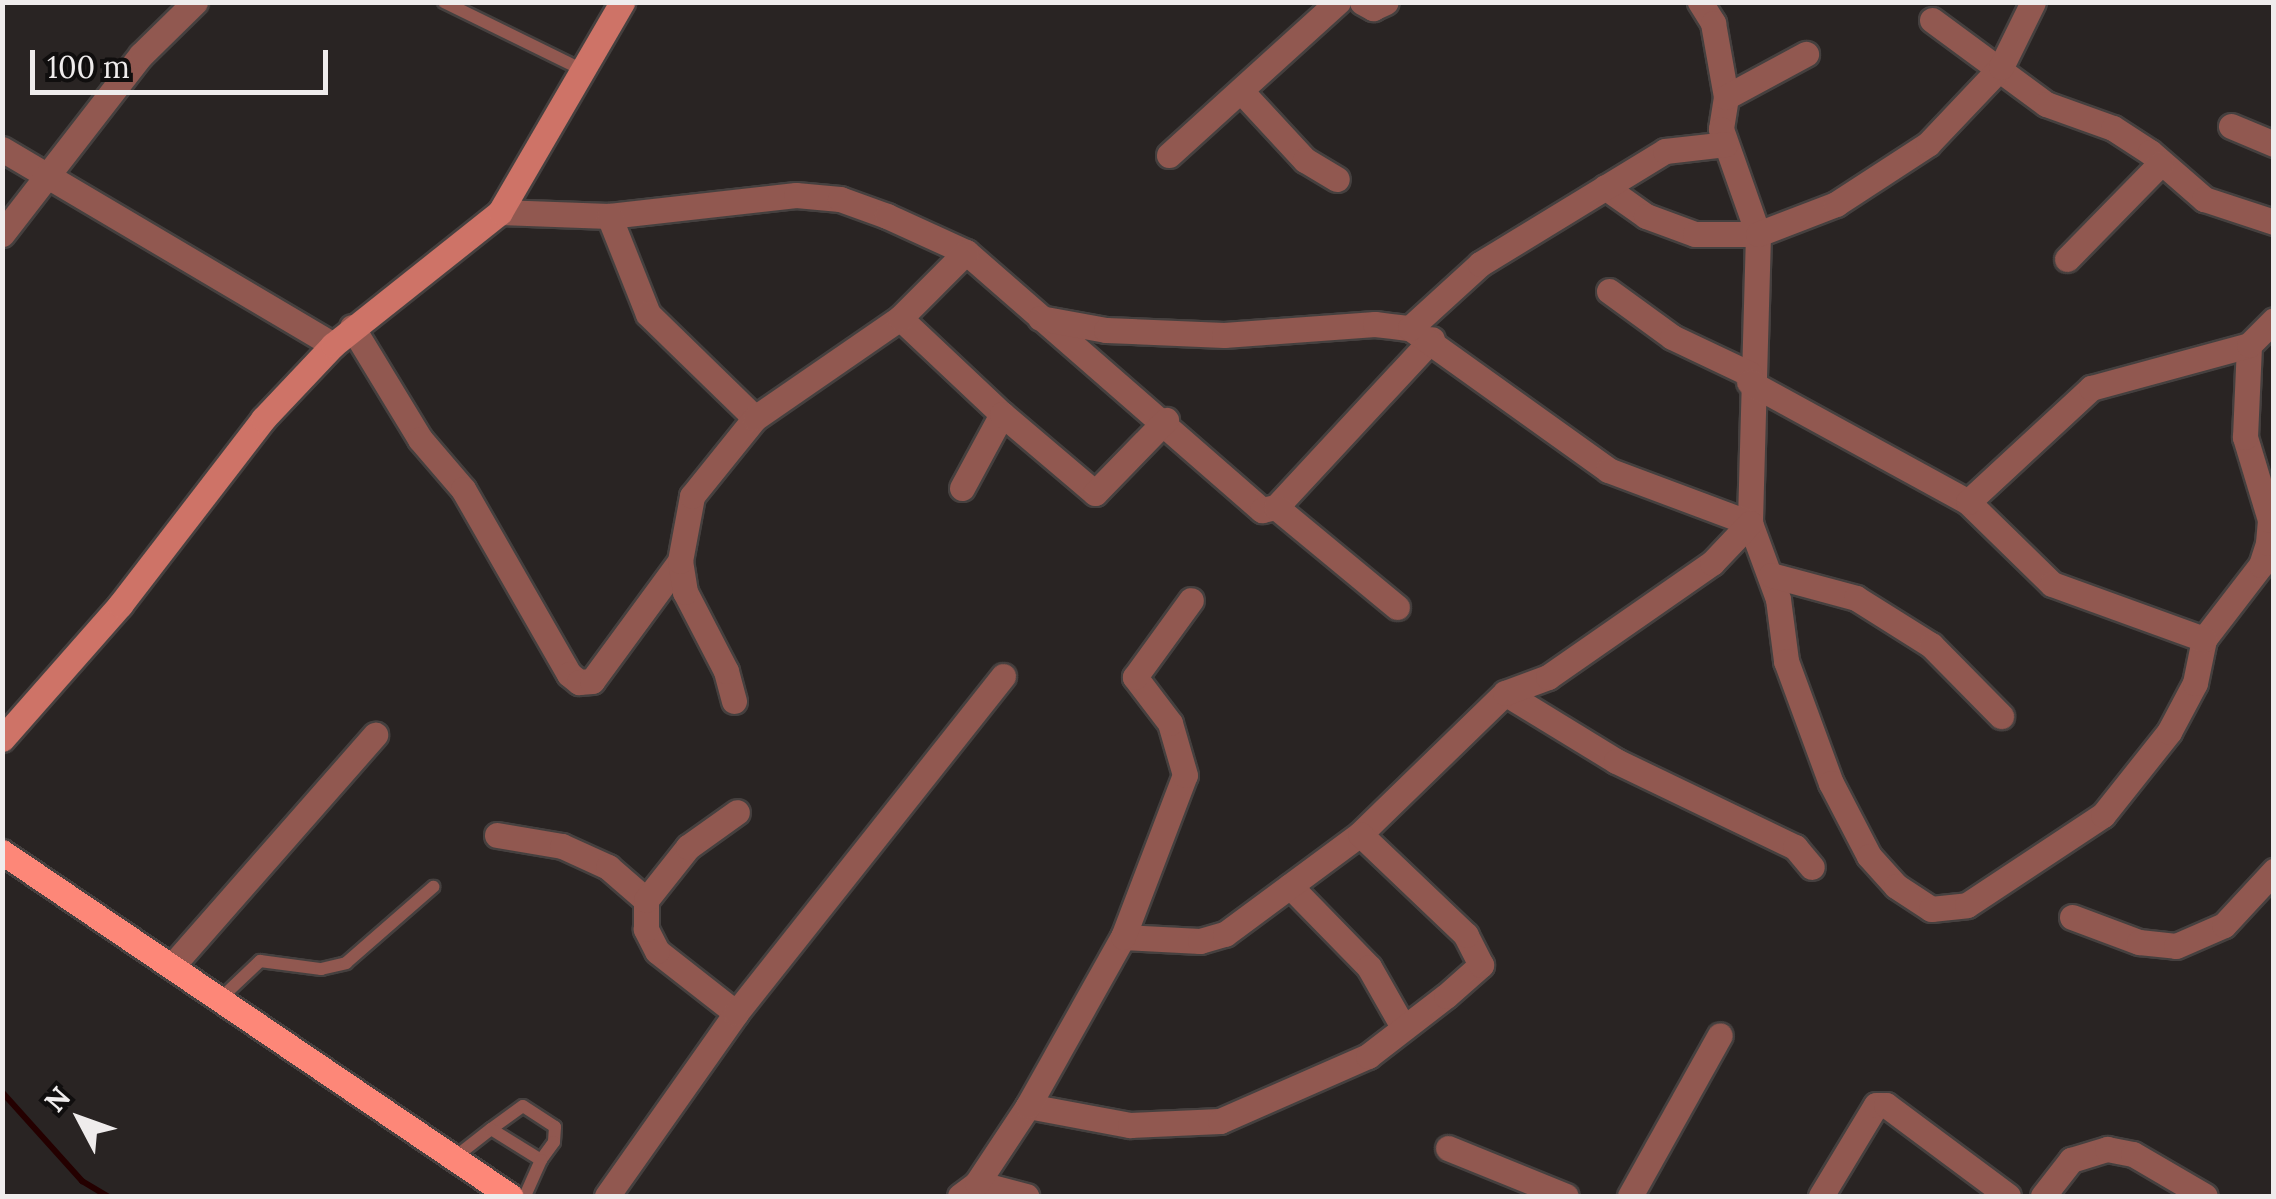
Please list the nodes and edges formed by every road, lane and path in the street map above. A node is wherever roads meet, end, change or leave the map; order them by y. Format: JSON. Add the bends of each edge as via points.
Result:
{"nodes":[{"id":1,"x":195,"y":2,"type":"edge"},
{"id":2,"x":444,"y":2,"type":"edge"},
{"id":3,"x":622,"y":2,"type":"edge"},
{"id":4,"x":1338,"y":2,"type":"edge"},
{"id":5,"x":1362,"y":2,"type":"edge"},
{"id":6,"x":1386,"y":2,"type":"edge"},
{"id":7,"x":1700,"y":2,"type":"edge"},
{"id":8,"x":2033,"y":2,"type":"edge"},
{"id":9,"x":1932,"y":20,"type":"dead end"},
{"id":10,"x":1806,"y":54,"type":"dead end"},
{"id":11,"x":2001,"y":67,"type":"junction"},
{"id":12,"x":583,"y":70,"type":"junction"},
{"id":13,"x":1240,"y":90,"type":"junction"},
{"id":14,"x":1726,"y":98,"type":"junction"},
{"id":15,"x":2231,"y":126,"type":"dead end"},
{"id":16,"x":1726,"y":144,"type":"junction"},
{"id":17,"x":2274,"y":144,"type":"edge"},
{"id":18,"x":2,"y":148,"type":"edge"},
{"id":19,"x":1169,"y":155,"type":"dead end"},
{"id":20,"x":2161,"y":163,"type":"junction"},
{"id":21,"x":47,"y":173,"type":"junction"},
{"id":22,"x":1337,"y":179,"type":"dead end"},
{"id":23,"x":1604,"y":187,"type":"junction"},
{"id":24,"x":500,"y":212,"type":"junction"},
{"id":25,"x":609,"y":216,"type":"junction"},
{"id":26,"x":2274,"y":222,"type":"edge"},
{"id":27,"x":2,"y":234,"type":"edge"},
{"id":28,"x":1758,"y":234,"type":"junction"},
{"id":29,"x":966,"y":252,"type":"junction"},
{"id":30,"x":2066,"y":259,"type":"dead end"},
{"id":31,"x":1609,"y":291,"type":"dead end"},
{"id":32,"x":1035,"y":316,"type":"junction"},
{"id":33,"x":900,"y":318,"type":"junction"},
{"id":34,"x":2274,"y":320,"type":"edge"},
{"id":35,"x":352,"y":327,"type":"junction"},
{"id":36,"x":1422,"y":334,"type":"junction"},
{"id":37,"x":332,"y":345,"type":"junction"},
{"id":38,"x":2249,"y":345,"type":"junction"},
{"id":39,"x":1749,"y":378,"type":"junction"},
{"id":40,"x":1002,"y":414,"type":"junction"},
{"id":41,"x":755,"y":418,"type":"junction"},
{"id":42,"x":1166,"y":420,"type":"junction"},
{"id":43,"x":962,"y":488,"type":"dead end"},
{"id":44,"x":1968,"y":502,"type":"junction"},
{"id":45,"x":1276,"y":507,"type":"junction"},
{"id":46,"x":1750,"y":523,"type":"junction"},
{"id":47,"x":680,"y":561,"type":"junction"},
{"id":48,"x":1771,"y":575,"type":"junction"},
{"id":49,"x":1191,"y":600,"type":"dead end"},
{"id":50,"x":1397,"y":607,"type":"dead end"},
{"id":51,"x":2204,"y":639,"type":"junction"},
{"id":52,"x":1003,"y":676,"type":"dead end"},
{"id":53,"x":1505,"y":693,"type":"junction"},
{"id":54,"x":734,"y":702,"type":"dead end"},
{"id":55,"x":2001,"y":716,"type":"dead end"},
{"id":56,"x":375,"y":735,"type":"dead end"},
{"id":57,"x":2,"y":739,"type":"edge"},
{"id":58,"x":737,"y":812,"type":"dead end"},
{"id":59,"x":1360,"y":834,"type":"junction"},
{"id":60,"x":497,"y":835,"type":"dead end"},
{"id":61,"x":2,"y":852,"type":"edge"},
{"id":62,"x":1812,"y":867,"type":"dead end"},
{"id":63,"x":2274,"y":871,"type":"edge"},
{"id":64,"x":1290,"y":886,"type":"junction"},
{"id":65,"x":434,"y":888,"type":"dead end"},
{"id":66,"x":646,"y":900,"type":"junction"},
{"id":67,"x":2072,"y":917,"type":"dead end"},
{"id":68,"x":1123,"y":937,"type":"junction"},
{"id":69,"x":172,"y":966,"type":"junction"},
{"id":70,"x":221,"y":998,"type":"junction"},
{"id":71,"x":736,"y":1012,"type":"junction"},
{"id":72,"x":1402,"y":1025,"type":"junction"},
{"id":73,"x":1720,"y":1036,"type":"dead end"},
{"id":74,"x":1028,"y":1106,"type":"junction"},
{"id":75,"x":491,"y":1128,"type":"junction"},
{"id":76,"x":1448,"y":1148,"type":"dead end"},
{"id":77,"x":454,"y":1158,"type":"junction"},
{"id":78,"x":541,"y":1160,"type":"junction"},
{"id":79,"x":969,"y":1190,"type":"edge"},
{"id":80,"x":510,"y":1196,"type":"edge"},
{"id":81,"x":526,"y":1196,"type":"edge"},
{"id":82,"x":608,"y":1196,"type":"edge"},
{"id":83,"x":1026,"y":1196,"type":"edge"},
{"id":84,"x":1566,"y":1196,"type":"edge"},
{"id":85,"x":1630,"y":1196,"type":"edge"},
{"id":86,"x":1821,"y":1196,"type":"edge"},
{"id":87,"x":2008,"y":1196,"type":"edge"},
{"id":88,"x":2044,"y":1196,"type":"edge"},
{"id":89,"x":2205,"y":1196,"type":"edge"}],
"edges":[{"from":1,"to":21,"type":"street","via":[[141,55]]},
{"from":2,"to":12,"type":"lane"},
{"from":3,"to":12,"type":"street"},
{"from":4,"to":13,"type":"street"},
{"from":5,"to":6,"type":"street","via":[[1373,8]]},
{"from":7,"to":14,"type":"street","via":[[1712,23]]},
{"from":8,"to":11,"type":"street"},
{"from":9,"to":11,"type":"street"},
{"from":10,"to":14,"type":"street"},
{"from":11,"to":20,"type":"street","via":[[2046,104],[2113,128]]},
{"from":11,"to":28,"type":"street","via":[[1928,144],[1836,204]]},
{"from":12,"to":24,"type":"street"},
{"from":13,"to":19,"type":"street"},
{"from":13,"to":22,"type":"street","via":[[1304,160]]},
{"from":14,"to":16,"type":"street"},
{"from":15,"to":17,"type":"street"},
{"from":16,"to":23,"type":"street","via":[[1665,151]]},
{"from":16,"to":28,"type":"street"},
{"from":18,"to":21,"type":"street"},
{"from":20,"to":26,"type":"street","via":[[2204,199]]},
{"from":20,"to":30,"type":"street"},
{"from":21,"to":27,"type":"street"},
{"from":21,"to":37,"type":"street"},
{"from":23,"to":28,"type":"street","via":[[1646,216],[1695,234]]},
{"from":23,"to":36,"type":"street","via":[[1480,264]]},
{"from":24,"to":25,"type":"street"},
{"from":24,"to":35,"type":"street","via":[[452,256]]},
{"from":25,"to":29,"type":"street","via":[[767,197],[840,199]]},
{"from":25,"to":41,"type":"street","via":[[648,314]]},
{"from":28,"to":39,"type":"street"},
{"from":29,"to":32,"type":"street"},
{"from":29,"to":33,"type":"street"},
{"from":31,"to":39,"type":"street","via":[[1672,337]]},
{"from":32,"to":36,"type":"street","via":[[1106,330],[1224,335],[1375,324]]},
{"from":32,"to":42,"type":"street"},
{"from":33,"to":40,"type":"street"},
{"from":33,"to":41,"type":"street"},
{"from":34,"to":38,"type":"street"},
{"from":35,"to":37,"type":"street"},
{"from":35,"to":47,"type":"street","via":[[420,439],[463,489],[568,674],[592,680]]},
{"from":36,"to":45,"type":"street"},
{"from":36,"to":46,"type":"street","via":[[1540,428],[1608,470]]},
{"from":37,"to":57,"type":"street"},
{"from":38,"to":44,"type":"street","via":[[2091,388]]},
{"from":38,"to":51,"type":"street","via":[[2245,437],[2270,520],[2268,543],[2261,565]]},
{"from":39,"to":44,"type":"street"},
{"from":39,"to":46,"type":"street"},
{"from":40,"to":42,"type":"street","via":[[1095,493]]},
{"from":40,"to":43,"type":"street"},
{"from":41,"to":47,"type":"street","via":[[692,496]]},
{"from":42,"to":45,"type":"street","via":[[1252,503],[1262,510]]},
{"from":44,"to":51,"type":"street","via":[[2052,584]]},
{"from":45,"to":50,"type":"street"},
{"from":46,"to":48,"type":"street"},
{"from":46,"to":53,"type":"street","via":[[1712,563],[1548,678]]},
{"from":47,"to":54,"type":"street","via":[[685,592],[726,671]]},
{"from":48,"to":51,"type":"street","via":[[1786,662],[1831,783],[1870,856],[1896,886],[1931,909],[1967,905],[2123,795],[2169,732],[2194,683]]},
{"from":48,"to":55,"type":"street","via":[[1856,598],[1931,645]]},
{"from":49,"to":68,"type":"street","via":[[1136,677],[1170,723],[1185,775]]},
{"from":52,"to":71,"type":"street"},
{"from":53,"to":59,"type":"street"},
{"from":53,"to":62,"type":"street","via":[[1616,761],[1795,847]]},
{"from":56,"to":69,"type":"street"},
{"from":58,"to":66,"type":"street","via":[[688,848]]},
{"from":59,"to":64,"type":"street"},
{"from":59,"to":72,"type":"street","via":[[1403,881],[1450,915],[1481,965]]},
{"from":60,"to":66,"type":"street","via":[[562,846],[608,867]]},
{"from":61,"to":69,"type":"main road"},
{"from":63,"to":67,"type":"street","via":[[2224,924],[2186,944],[2139,942]]},
{"from":64,"to":68,"type":"street","via":[[1226,934],[1200,941]]},
{"from":64,"to":72,"type":"street","via":[[1369,968]]},
{"from":65,"to":70,"type":"lane","via":[[346,962],[321,969],[260,961]]},
{"from":66,"to":71,"type":"street","via":[[646,929],[657,950]]},
{"from":68,"to":74,"type":"street"},
{"from":69,"to":70,"type":"main road"},
{"from":70,"to":77,"type":"main road"},
{"from":71,"to":82,"type":"street"},
{"from":72,"to":74,"type":"street","via":[[1368,1056],[1220,1121],[1130,1125]]},
{"from":73,"to":85,"type":"street"},
{"from":74,"to":79,"type":"street"},
{"from":75,"to":77,"type":"lane"},
{"from":75,"to":78,"type":"lane"},
{"from":75,"to":78,"type":"lane","via":[[516,1106],[555,1127]]},
{"from":76,"to":84,"type":"street"},
{"from":77,"to":80,"type":"main road"},
{"from":78,"to":81,"type":"lane"},
{"from":79,"to":83,"type":"street"},
{"from":86,"to":87,"type":"street","via":[[1876,1105],[1886,1105]]},
{"from":88,"to":89,"type":"street","via":[[2071,1160],[2107,1148],[2134,1154]]}]}
